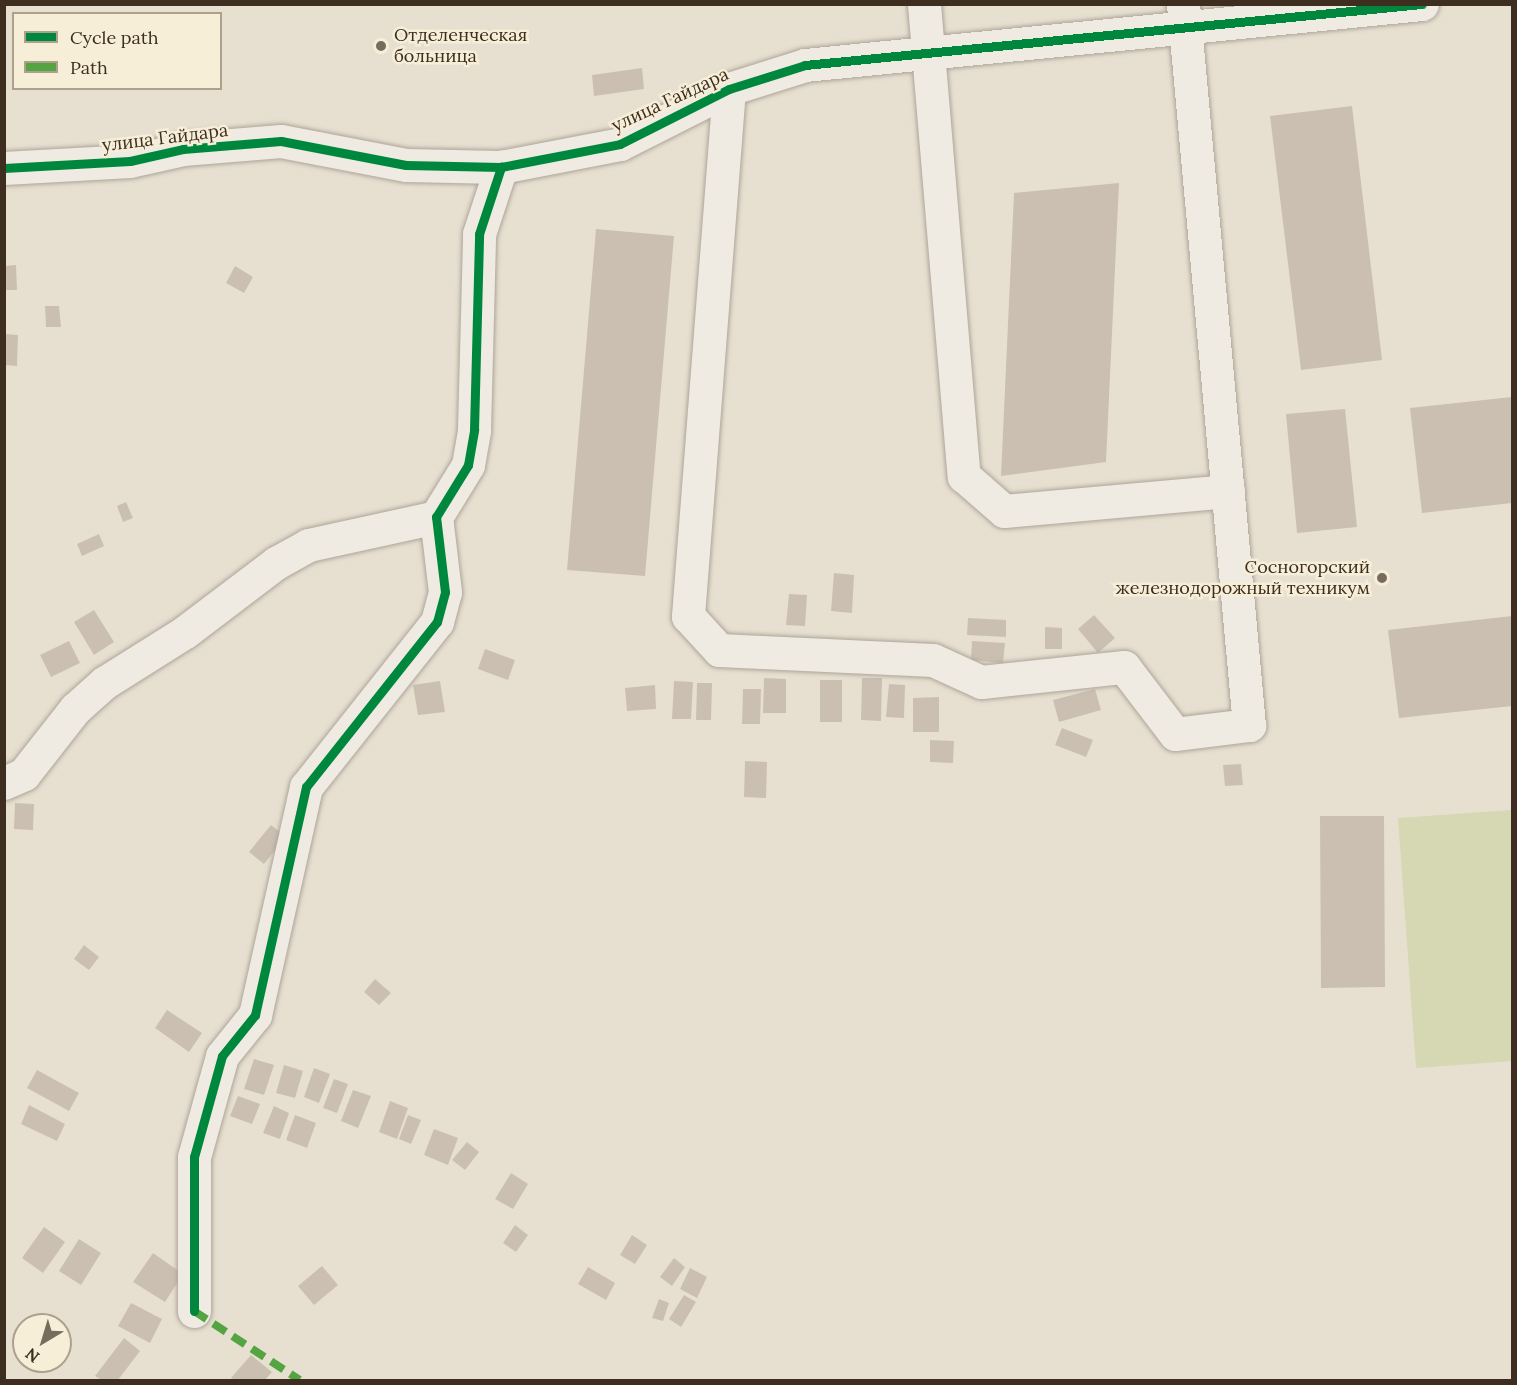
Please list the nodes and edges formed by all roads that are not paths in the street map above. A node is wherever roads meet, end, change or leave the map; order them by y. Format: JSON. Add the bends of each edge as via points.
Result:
{"nodes":[{"id":1,"x":924,"y":4,"type":"edge"},
{"id":2,"x":1422,"y":4,"type":"edge"},
{"id":3,"x":1184,"y":14,"type":"edge"},
{"id":4,"x":928,"y":51,"type":"junction"},
{"id":5,"x":729,"y":89,"type":"junction"},
{"id":6,"x":501,"y":167,"type":"junction"},
{"id":7,"x":4,"y":168,"type":"edge"},
{"id":8,"x":1228,"y":491,"type":"junction"},
{"id":9,"x":436,"y":517,"type":"junction"},
{"id":10,"x":4,"y":783,"type":"edge"},
{"id":11,"x":194,"y":1311,"type":"dead end"}],
"edges":[{"from":1,"to":4,"type":"street"},
{"from":2,"to":3,"type":"street","name":"улица Гайдара","via":[[1259,23]]},
{"from":3,"to":4,"type":"street","name":"улица Гайдара"},
{"from":3,"to":8,"type":"street"},
{"from":4,"to":5,"type":"street","name":"улица Гайдара","via":[[805,65]]},
{"from":4,"to":8,"type":"street","via":[[964,476],[1004,511]]},
{"from":5,"to":6,"type":"street","name":"улица Гайдара","via":[[620,144]]},
{"from":5,"to":8,"type":"street","via":[[688,616],[719,650],[933,660],[981,682],[1124,667],[1175,734],[1249,724]]},
{"from":6,"to":7,"type":"street","name":"улица Гайдара","via":[[406,165],[281,141],[183,149],[130,161]]},
{"from":6,"to":9,"type":"street","via":[[479,234],[474,430],[468,465]]},
{"from":9,"to":10,"type":"street","via":[[308,545],[276,563],[185,632],[104,683],[75,709],[24,774]]},
{"from":9,"to":11,"type":"street","via":[[445,592],[437,622],[306,787],[255,1015],[222,1056],[194,1157]]}]}
